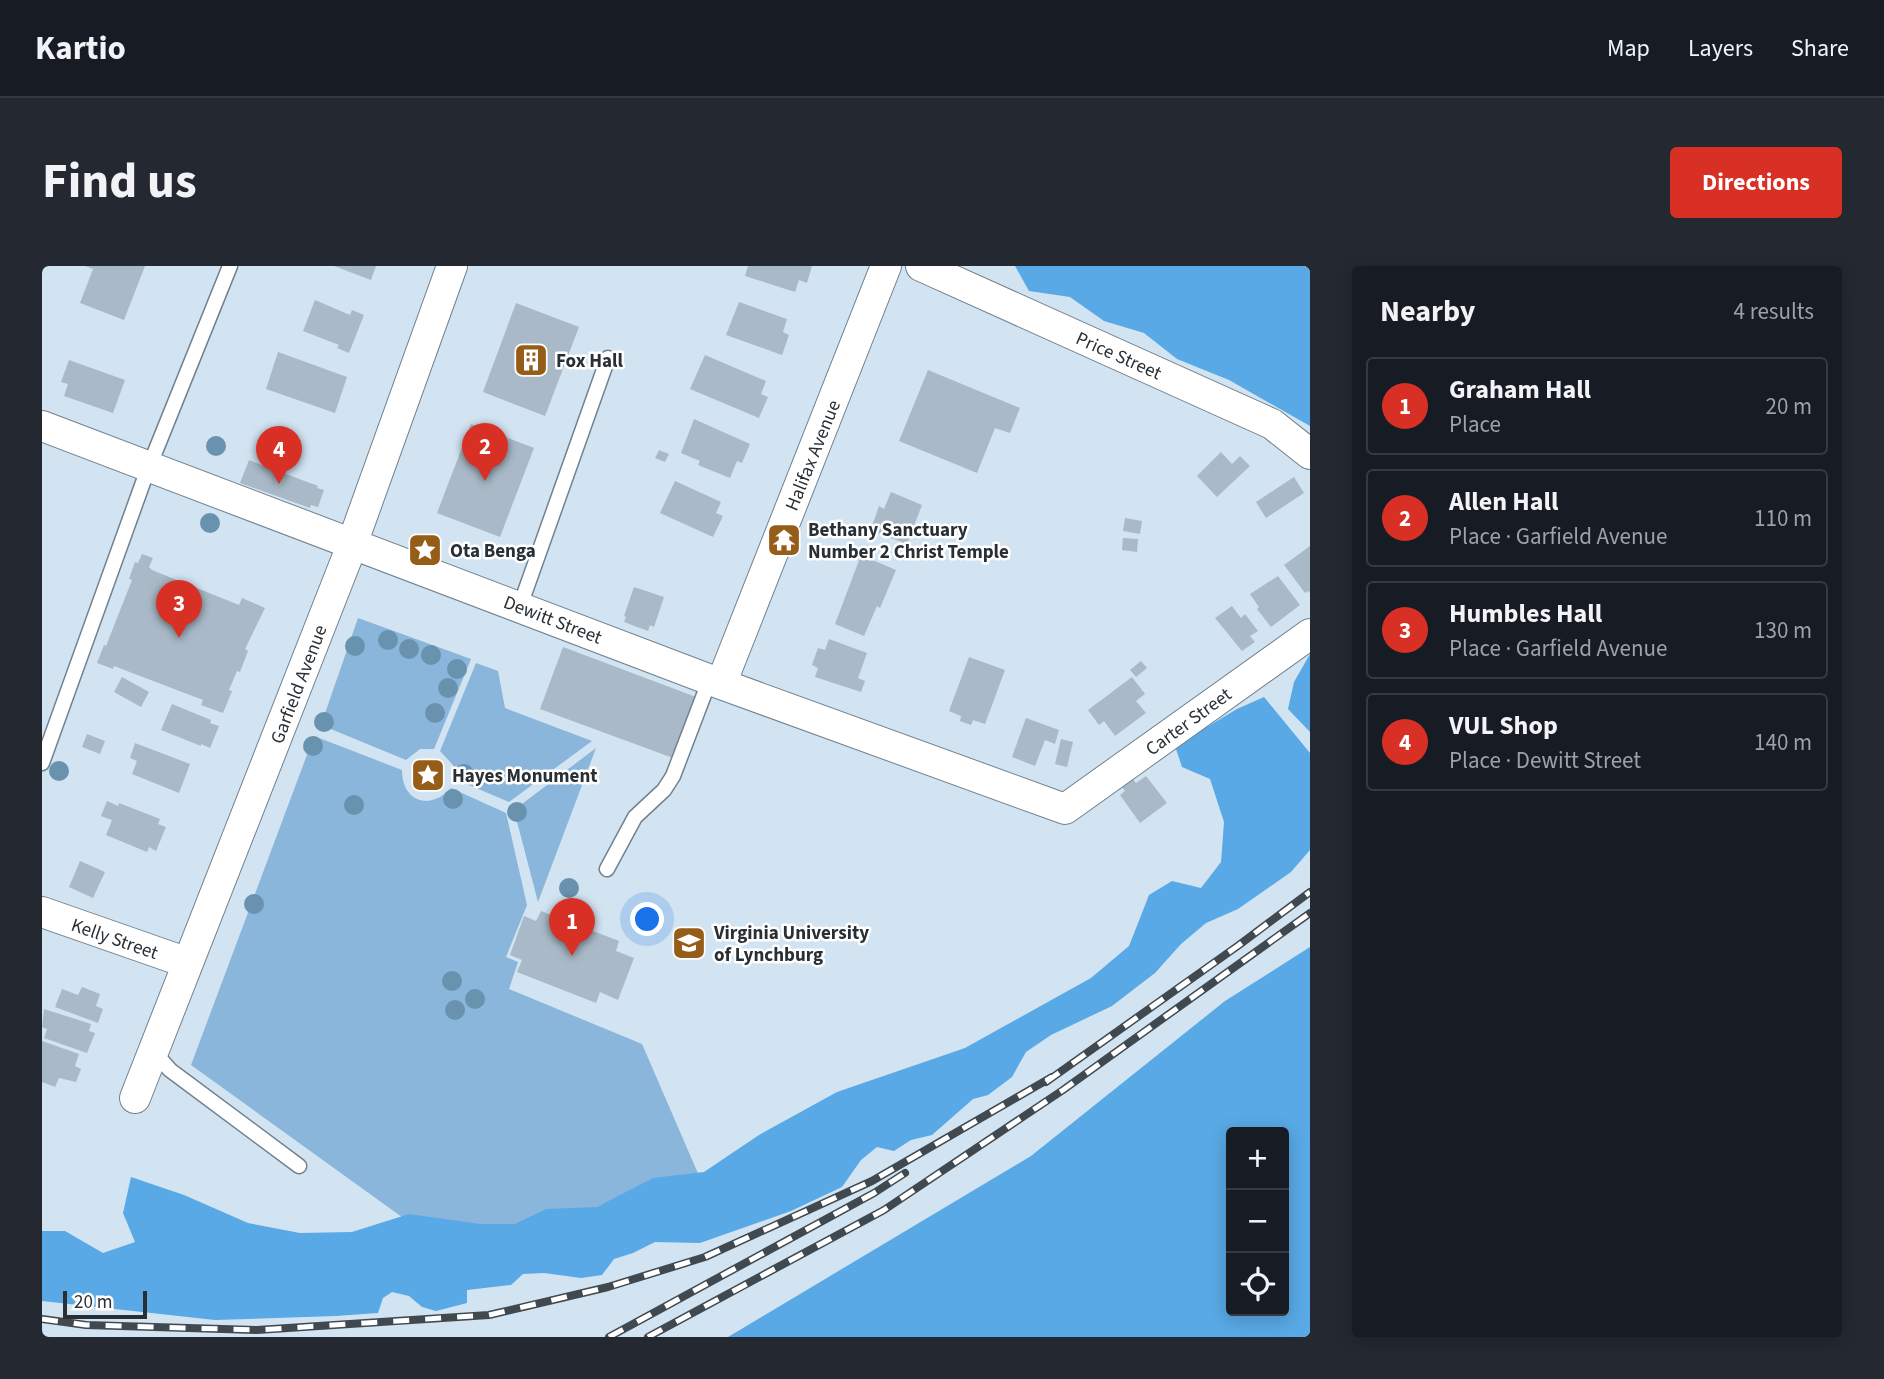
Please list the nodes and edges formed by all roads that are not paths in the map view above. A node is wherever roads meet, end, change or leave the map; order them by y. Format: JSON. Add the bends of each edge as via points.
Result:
{"nodes":[{"id":1,"x":230,"y":266,"type":"edge"},
{"id":2,"x":452,"y":266,"type":"edge"},
{"id":3,"x":886,"y":266,"type":"edge"},
{"id":4,"x":921,"y":266,"type":"edge"},
{"id":5,"x":608,"y":358,"type":"dead end"},
{"id":6,"x":42,"y":426,"type":"edge"},
{"id":7,"x":1310,"y":454,"type":"edge"},
{"id":8,"x":149,"y":467,"type":"junction"},
{"id":9,"x":352,"y":545,"type":"junction"},
{"id":10,"x":520,"y":606,"type":"junction"},
{"id":11,"x":1310,"y":634,"type":"edge"},
{"id":12,"x":716,"y":682,"type":"junction"},
{"id":13,"x":42,"y":763,"type":"edge"},
{"id":14,"x":1065,"y":809,"type":"joint"},
{"id":15,"x":607,"y":869,"type":"dead end"},
{"id":16,"x":42,"y":912,"type":"edge"},
{"id":17,"x":188,"y":963,"type":"junction"},
{"id":18,"x":154,"y":1052,"type":"junction"},
{"id":19,"x":135,"y":1098,"type":"dead end"},
{"id":20,"x":299,"y":1166,"type":"dead end"}],
"edges":[{"from":1,"to":8,"type":"lane"},
{"from":2,"to":9,"type":"street","name":"Garfield Avenue"},
{"from":3,"to":12,"type":"street","name":"Halifax Avenue"},
{"from":4,"to":7,"type":"street","name":"Price Street","via":[[1272,424]]},
{"from":5,"to":10,"type":"lane"},
{"from":6,"to":8,"type":"street","name":"Dewitt Street"},
{"from":8,"to":9,"type":"street","name":"Dewitt Street"},
{"from":8,"to":13,"type":"lane"},
{"from":9,"to":10,"type":"street","name":"Dewitt Street"},
{"from":9,"to":17,"type":"street","name":"Garfield Avenue"},
{"from":10,"to":12,"type":"street","name":"Dewitt Street"},
{"from":11,"to":14,"type":"street","name":"Carter Street"},
{"from":12,"to":14,"type":"street","name":"Dewitt Street"},
{"from":12,"to":15,"type":"lane","via":[[673,776],[635,817]]},
{"from":16,"to":17,"type":"street","name":"Kelly Street"},
{"from":17,"to":18,"type":"street","name":"Garfield Avenue"},
{"from":18,"to":19,"type":"street","name":"Garfield Avenue"},
{"from":18,"to":20,"type":"lane","via":[[170,1070]]}]}
